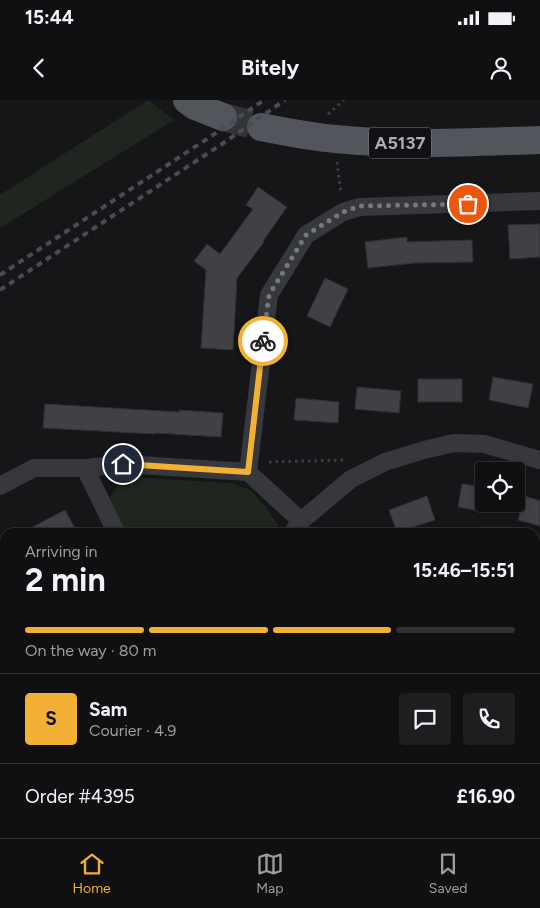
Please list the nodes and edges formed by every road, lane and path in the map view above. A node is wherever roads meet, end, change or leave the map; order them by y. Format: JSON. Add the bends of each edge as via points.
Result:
{"nodes":[{"id":1,"x":194,"y":102,"type":"edge"},
{"id":2,"x":224,"y":117,"type":"tunnel mouth"},
{"id":3,"x":261,"y":127,"type":"tunnel mouth"},
{"id":4,"x":335,"y":139,"type":"junction"},
{"id":5,"x":540,"y":140,"type":"edge"},
{"id":6,"x":540,"y":202,"type":"edge"},
{"id":7,"x":343,"y":212,"type":"junction"},
{"id":8,"x":352,"y":460,"type":"dead end"},
{"id":9,"x":540,"y":460,"type":"edge"},
{"id":10,"x":248,"y":467,"type":"junction"},
{"id":11,"x":85,"y":468,"type":"junction"},
{"id":12,"x":0,"y":486,"type":"edge"},
{"id":13,"x":297,"y":527,"type":"edge"},
{"id":14,"x":114,"y":528,"type":"edge"}],
"edges":[{"from":1,"to":2,"type":"main road"},
{"from":3,"to":4,"type":"main road","number":"A5137"},
{"from":4,"to":5,"type":"main road","number":"A5137","via":[[395,143]]},
{"from":4,"to":7,"type":"path"},
{"from":6,"to":7,"type":"street","via":[[360,206]]},
{"from":7,"to":10,"type":"street","via":[[306,235],[269,295]]},
{"from":8,"to":10,"type":"path"},
{"from":9,"to":13,"type":"street","via":[[484,444],[454,443],[424,450],[385,462],[351,479]]},
{"from":10,"to":11,"type":"street","via":[[123,464]]},
{"from":10,"to":13,"type":"street"},
{"from":11,"to":12,"type":"street","via":[[34,468]]},
{"from":11,"to":14,"type":"street"}]}
